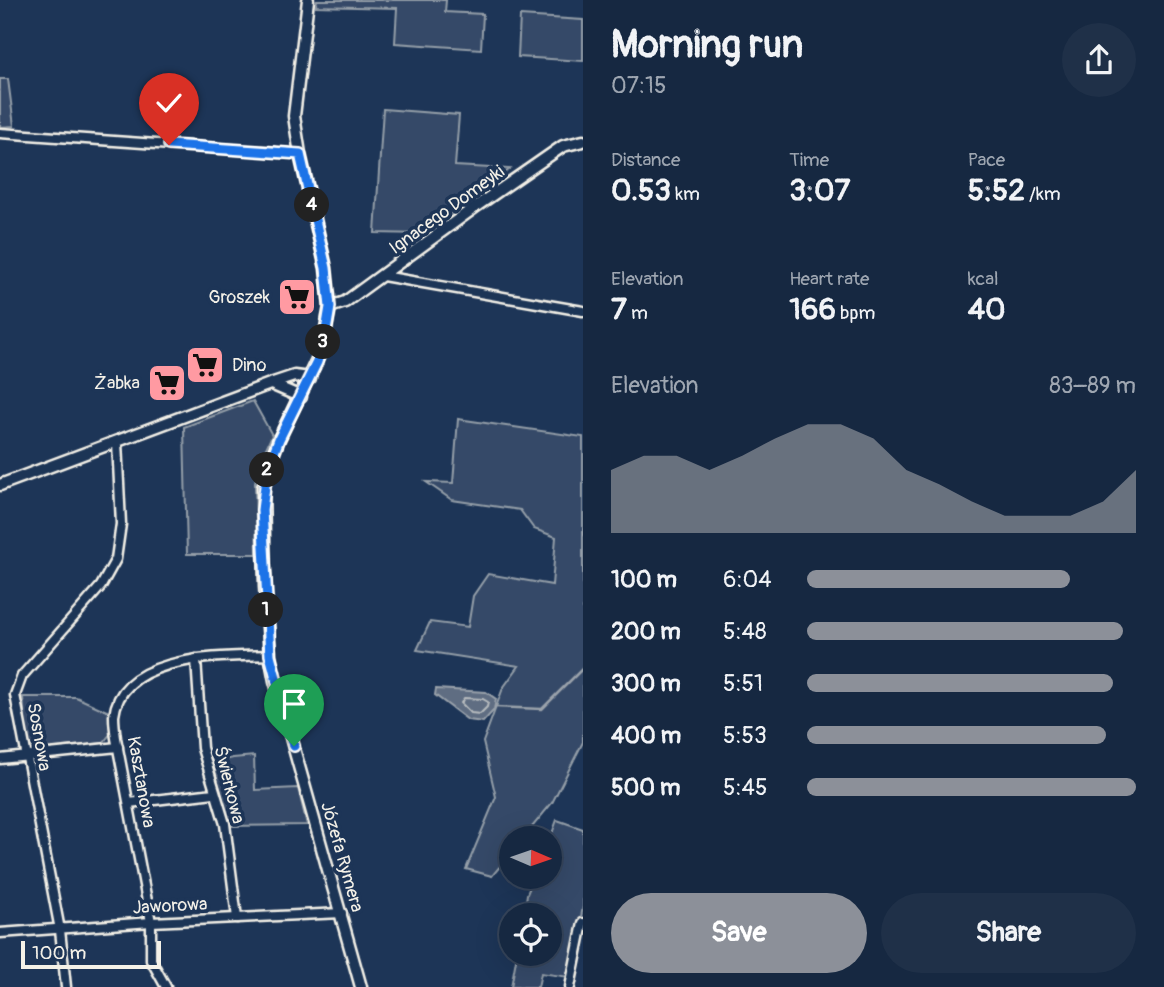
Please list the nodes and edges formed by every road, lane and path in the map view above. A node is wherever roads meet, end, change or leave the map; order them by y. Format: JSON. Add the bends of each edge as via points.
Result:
{"nodes":[{"id":1,"x":308,"y":0,"type":"edge"},
{"id":2,"x":0,"y":133,"type":"edge"},
{"id":3,"x":583,"y":141,"type":"edge"},
{"id":4,"x":300,"y":154,"type":"junction"},
{"id":5,"x":383,"y":276,"type":"junction"},
{"id":6,"x":330,"y":307,"type":"junction"},
{"id":7,"x":583,"y":311,"type":"edge"},
{"id":8,"x":310,"y":378,"type":"junction"},
{"id":9,"x":270,"y":384,"type":"junction"},
{"id":10,"x":300,"y":397,"type":"junction"},
{"id":11,"x":117,"y":442,"type":"junction"},
{"id":12,"x":0,"y":485,"type":"edge"},
{"id":13,"x":270,"y":655,"type":"junction"},
{"id":14,"x":196,"y":659,"type":"junction"},
{"id":15,"x":118,"y":747,"type":"junction"},
{"id":16,"x":26,"y":757,"type":"junction"},
{"id":17,"x":0,"y":759,"type":"edge"},
{"id":18,"x":215,"y":793,"type":"junction"},
{"id":19,"x":129,"y":803,"type":"junction"},
{"id":20,"x":342,"y":913,"type":"junction"},
{"id":21,"x":237,"y":918,"type":"junction"},
{"id":22,"x":150,"y":922,"type":"junction"},
{"id":23,"x":583,"y":923,"type":"edge"},
{"id":24,"x":60,"y":930,"type":"junction"},
{"id":25,"x":0,"y":933,"type":"edge"},
{"id":26,"x":66,"y":987,"type":"edge"},
{"id":27,"x":166,"y":987,"type":"edge"},
{"id":28,"x":361,"y":987,"type":"edge"},
{"id":29,"x":570,"y":987,"type":"edge"}],
"edges":[{"from":1,"to":4,"type":"street","name":"Józefa Rymera","via":[[294,116]]},
{"from":2,"to":4,"type":"street"},
{"from":3,"to":5,"type":"street","name":"Ignacego Domeyki","via":[[563,146]]},
{"from":4,"to":6,"type":"street","name":"Józefa Rymera","via":[[326,268]]},
{"from":5,"to":6,"type":"street","name":"Ignacego Domeyki"},
{"from":5,"to":7,"type":"street"},
{"from":6,"to":8,"type":"street","name":"Józefa Rymera","via":[[322,349]]},
{"from":8,"to":9,"type":"street","via":[[294,376]]},
{"from":8,"to":10,"type":"street","name":"Józefa Rymera"},
{"from":9,"to":10,"type":"street"},
{"from":9,"to":11,"type":"street"},
{"from":10,"to":13,"type":"street","name":"Józefa Rymera","via":[[279,439],[263,488]]},
{"from":11,"to":12,"type":"street"},
{"from":11,"to":16,"type":"street","name":"Sosnowa","via":[[121,524],[116,559],[101,586],[22,676],[15,695]]},
{"from":13,"to":14,"type":"street","name":"Kasztanowa"},
{"from":13,"to":20,"type":"street","name":"Józefa Rymera"},
{"from":14,"to":15,"type":"street","name":"Kasztanowa","via":[[161,666],[123,694],[114,715]]},
{"from":14,"to":18,"type":"street","name":"Świerkowa","via":[[202,748]]},
{"from":15,"to":16,"type":"street"},
{"from":15,"to":19,"type":"street","name":"Kasztanowa"},
{"from":16,"to":17,"type":"street"},
{"from":16,"to":24,"type":"street","name":"Sosnowa"},
{"from":18,"to":19,"type":"street"},
{"from":18,"to":21,"type":"street","name":"Świerkowa","via":[[225,824]]},
{"from":19,"to":22,"type":"street","name":"Kasztanowa"},
{"from":20,"to":21,"type":"street","name":"Jaworowa"},
{"from":20,"to":28,"type":"street","name":"Józefa Rymera"},
{"from":21,"to":22,"type":"street","name":"Jaworowa"},
{"from":22,"to":24,"type":"street","name":"Jaworowa"},
{"from":22,"to":27,"type":"street","name":"Kasztanowa","via":[[152,960]]},
{"from":23,"to":29,"type":"street"},
{"from":24,"to":25,"type":"street","name":"Jaworowa"},
{"from":24,"to":26,"type":"street","name":"Sosnowa"}]}
